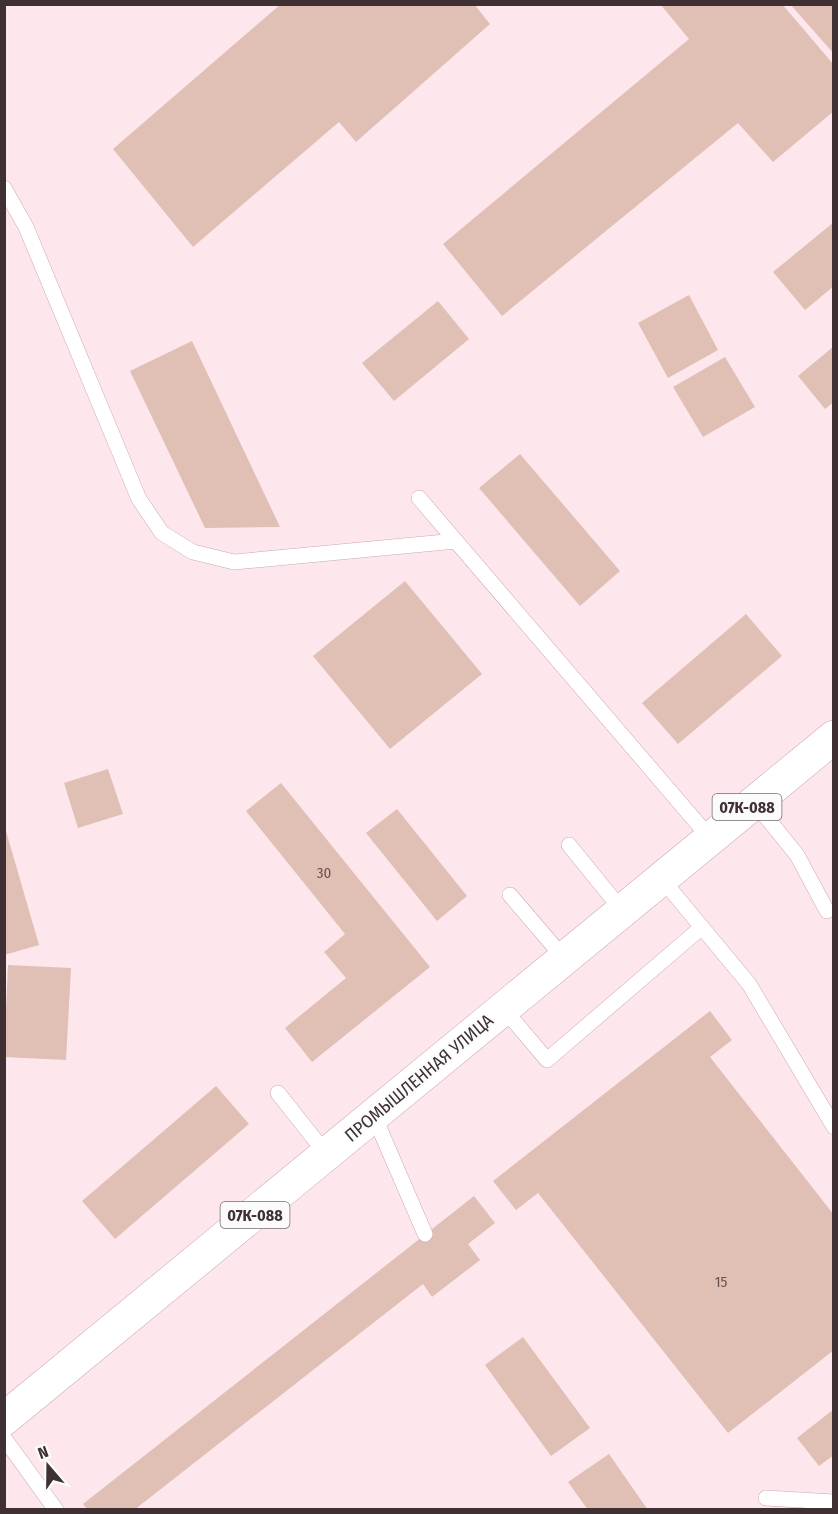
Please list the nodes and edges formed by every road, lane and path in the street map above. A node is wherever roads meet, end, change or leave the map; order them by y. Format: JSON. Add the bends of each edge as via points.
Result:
{"nodes":[{"id":1,"x":4,"y":188,"type":"edge"},
{"id":2,"x":419,"y":498,"type":"dead end"},
{"id":3,"x":456,"y":542,"type":"junction"},
{"id":4,"x":834,"y":737,"type":"edge"},
{"id":5,"x":754,"y":802,"type":"junction"},
{"id":6,"x":710,"y":838,"type":"junction"},
{"id":7,"x":568,"y":845,"type":"dead end"},
{"id":8,"x":661,"y":878,"type":"junction"},
{"id":9,"x":510,"y":895,"type":"dead end"},
{"id":10,"x":621,"y":909,"type":"junction"},
{"id":11,"x":827,"y":911,"type":"dead end"},
{"id":12,"x":702,"y":927,"type":"junction"},
{"id":13,"x":563,"y":957,"type":"junction"},
{"id":14,"x":503,"y":1008,"type":"junction"},
{"id":15,"x":278,"y":1093,"type":"dead end"},
{"id":16,"x":374,"y":1116,"type":"junction"},
{"id":17,"x":834,"y":1127,"type":"edge"},
{"id":18,"x":327,"y":1155,"type":"junction"},
{"id":19,"x":425,"y":1234,"type":"dead end"},
{"id":20,"x":4,"y":1419,"type":"edge"},
{"id":21,"x":4,"y":1438,"type":"edge"},
{"id":22,"x":766,"y":1498,"type":"dead end"},
{"id":23,"x":834,"y":1502,"type":"edge"},
{"id":24,"x":56,"y":1509,"type":"edge"}],
"edges":[{"from":1,"to":3,"type":"lane","via":[[27,227],[139,499],[162,534],[193,552],[234,562]]},
{"from":2,"to":3,"type":"lane"},
{"from":3,"to":6,"type":"lane"},
{"from":4,"to":5,"type":"main road","name":"ПРОМЫШЛЕННАЯ УЛИЦА","number":"07К-088"},
{"from":5,"to":6,"type":"main road","name":"ПРОМЫШЛЕННАЯ УЛИЦА","number":"07К-088"},
{"from":5,"to":11,"type":"lane","via":[[797,855]]},
{"from":6,"to":8,"type":"main road","name":"ПРОМЫШЛЕННАЯ УЛИЦА","number":"07К-088"},
{"from":7,"to":10,"type":"lane"},
{"from":8,"to":10,"type":"main road","name":"ПРОМЫШЛЕННАЯ УЛИЦА","number":"07К-088"},
{"from":8,"to":12,"type":"lane"},
{"from":9,"to":13,"type":"lane"},
{"from":10,"to":13,"type":"main road","name":"ПРОМЫШЛЕННАЯ УЛИЦА","number":"07К-088"},
{"from":12,"to":14,"type":"lane","via":[[547,1060]]},
{"from":12,"to":17,"type":"lane","via":[[749,984]]},
{"from":13,"to":14,"type":"main road","name":"ПРОМЫШЛЕННАЯ УЛИЦА","number":"07К-088"},
{"from":14,"to":16,"type":"main road","name":"ПРОМЫШЛЕННАЯ УЛИЦА","number":"07К-088"},
{"from":15,"to":18,"type":"lane"},
{"from":16,"to":18,"type":"main road","name":"ПРОМЫШЛЕННАЯ УЛИЦА","number":"07К-088"},
{"from":16,"to":19,"type":"lane"},
{"from":18,"to":20,"type":"main road","name":"ПРОМЫШЛЕННАЯ УЛИЦА","number":"07К-088"},
{"from":21,"to":24,"type":"lane"},
{"from":22,"to":23,"type":"lane"}]}
